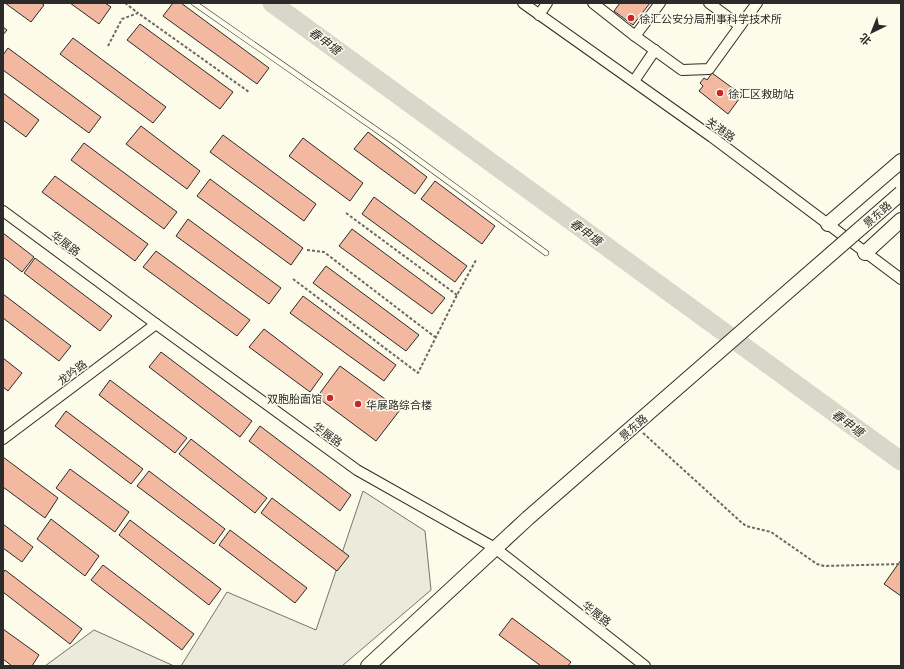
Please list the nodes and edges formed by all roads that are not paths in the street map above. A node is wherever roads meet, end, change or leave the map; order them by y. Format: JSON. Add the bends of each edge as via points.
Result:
{"nodes":[{"id":1,"x":194,"y":3,"type":"edge"},
{"id":2,"x":523,"y":3,"type":"edge"},
{"id":3,"x":547,"y":3,"type":"edge"},
{"id":4,"x":592,"y":3,"type":"edge"},
{"id":5,"x":660,"y":3,"type":"edge"},
{"id":6,"x":709,"y":3,"type":"edge"},
{"id":7,"x":757,"y":3,"type":"edge"},
{"id":8,"x":539,"y":15,"type":"junction"},
{"id":9,"x":740,"y":26,"type":"junction"},
{"id":10,"x":635,"y":36,"type":"junction"},
{"id":11,"x":655,"y":50,"type":"junction"},
{"id":12,"x":634,"y":81,"type":"junction"},
{"id":13,"x":901,"y":161,"type":"edge"},
{"id":14,"x":901,"y":193,"type":"edge"},
{"id":15,"x":3,"y":211,"type":"edge"},
{"id":16,"x":901,"y":220,"type":"edge"},
{"id":17,"x":828,"y":224,"type":"junction"},
{"id":18,"x":546,"y":253,"type":"dead end"},
{"id":19,"x":865,"y":253,"type":"junction"},
{"id":20,"x":901,"y":279,"type":"edge"},
{"id":21,"x":156,"y":324,"type":"junction"},
{"id":22,"x":3,"y":439,"type":"edge"},
{"id":23,"x":495,"y":548,"type":"junction"},
{"id":24,"x":368,"y":666,"type":"edge"},
{"id":25,"x":644,"y":666,"type":"edge"}],
"edges":[{"from":1,"to":18,"type":"lane","via":[[394,142]]},
{"from":2,"to":8,"type":"street","name":"关港路"},
{"from":3,"to":8,"type":"street"},
{"from":4,"to":10,"type":"street"},
{"from":5,"to":10,"type":"street"},
{"from":6,"to":9,"type":"street"},
{"from":7,"to":9,"type":"street"},
{"from":8,"to":12,"type":"street","name":"关港路"},
{"from":9,"to":11,"type":"street","via":[[708,69],[682,70]]},
{"from":10,"to":11,"type":"street"},
{"from":11,"to":12,"type":"street"},
{"from":12,"to":17,"type":"street","name":"关港路"},
{"from":13,"to":17,"type":"street"},
{"from":14,"to":23,"type":"street","name":"景东路","bridge":true},
{"from":15,"to":21,"type":"street","name":"华展路"},
{"from":16,"to":19,"type":"street"},
{"from":17,"to":19,"type":"street","name":"关港路"},
{"from":19,"to":20,"type":"street","name":"关港路"},
{"from":21,"to":22,"type":"street","name":"龙吟路"},
{"from":21,"to":23,"type":"street","name":"华展路","via":[[357,470]]},
{"from":23,"to":24,"type":"street","name":"景东路"},
{"from":23,"to":25,"type":"street","name":"华展路"}]}
